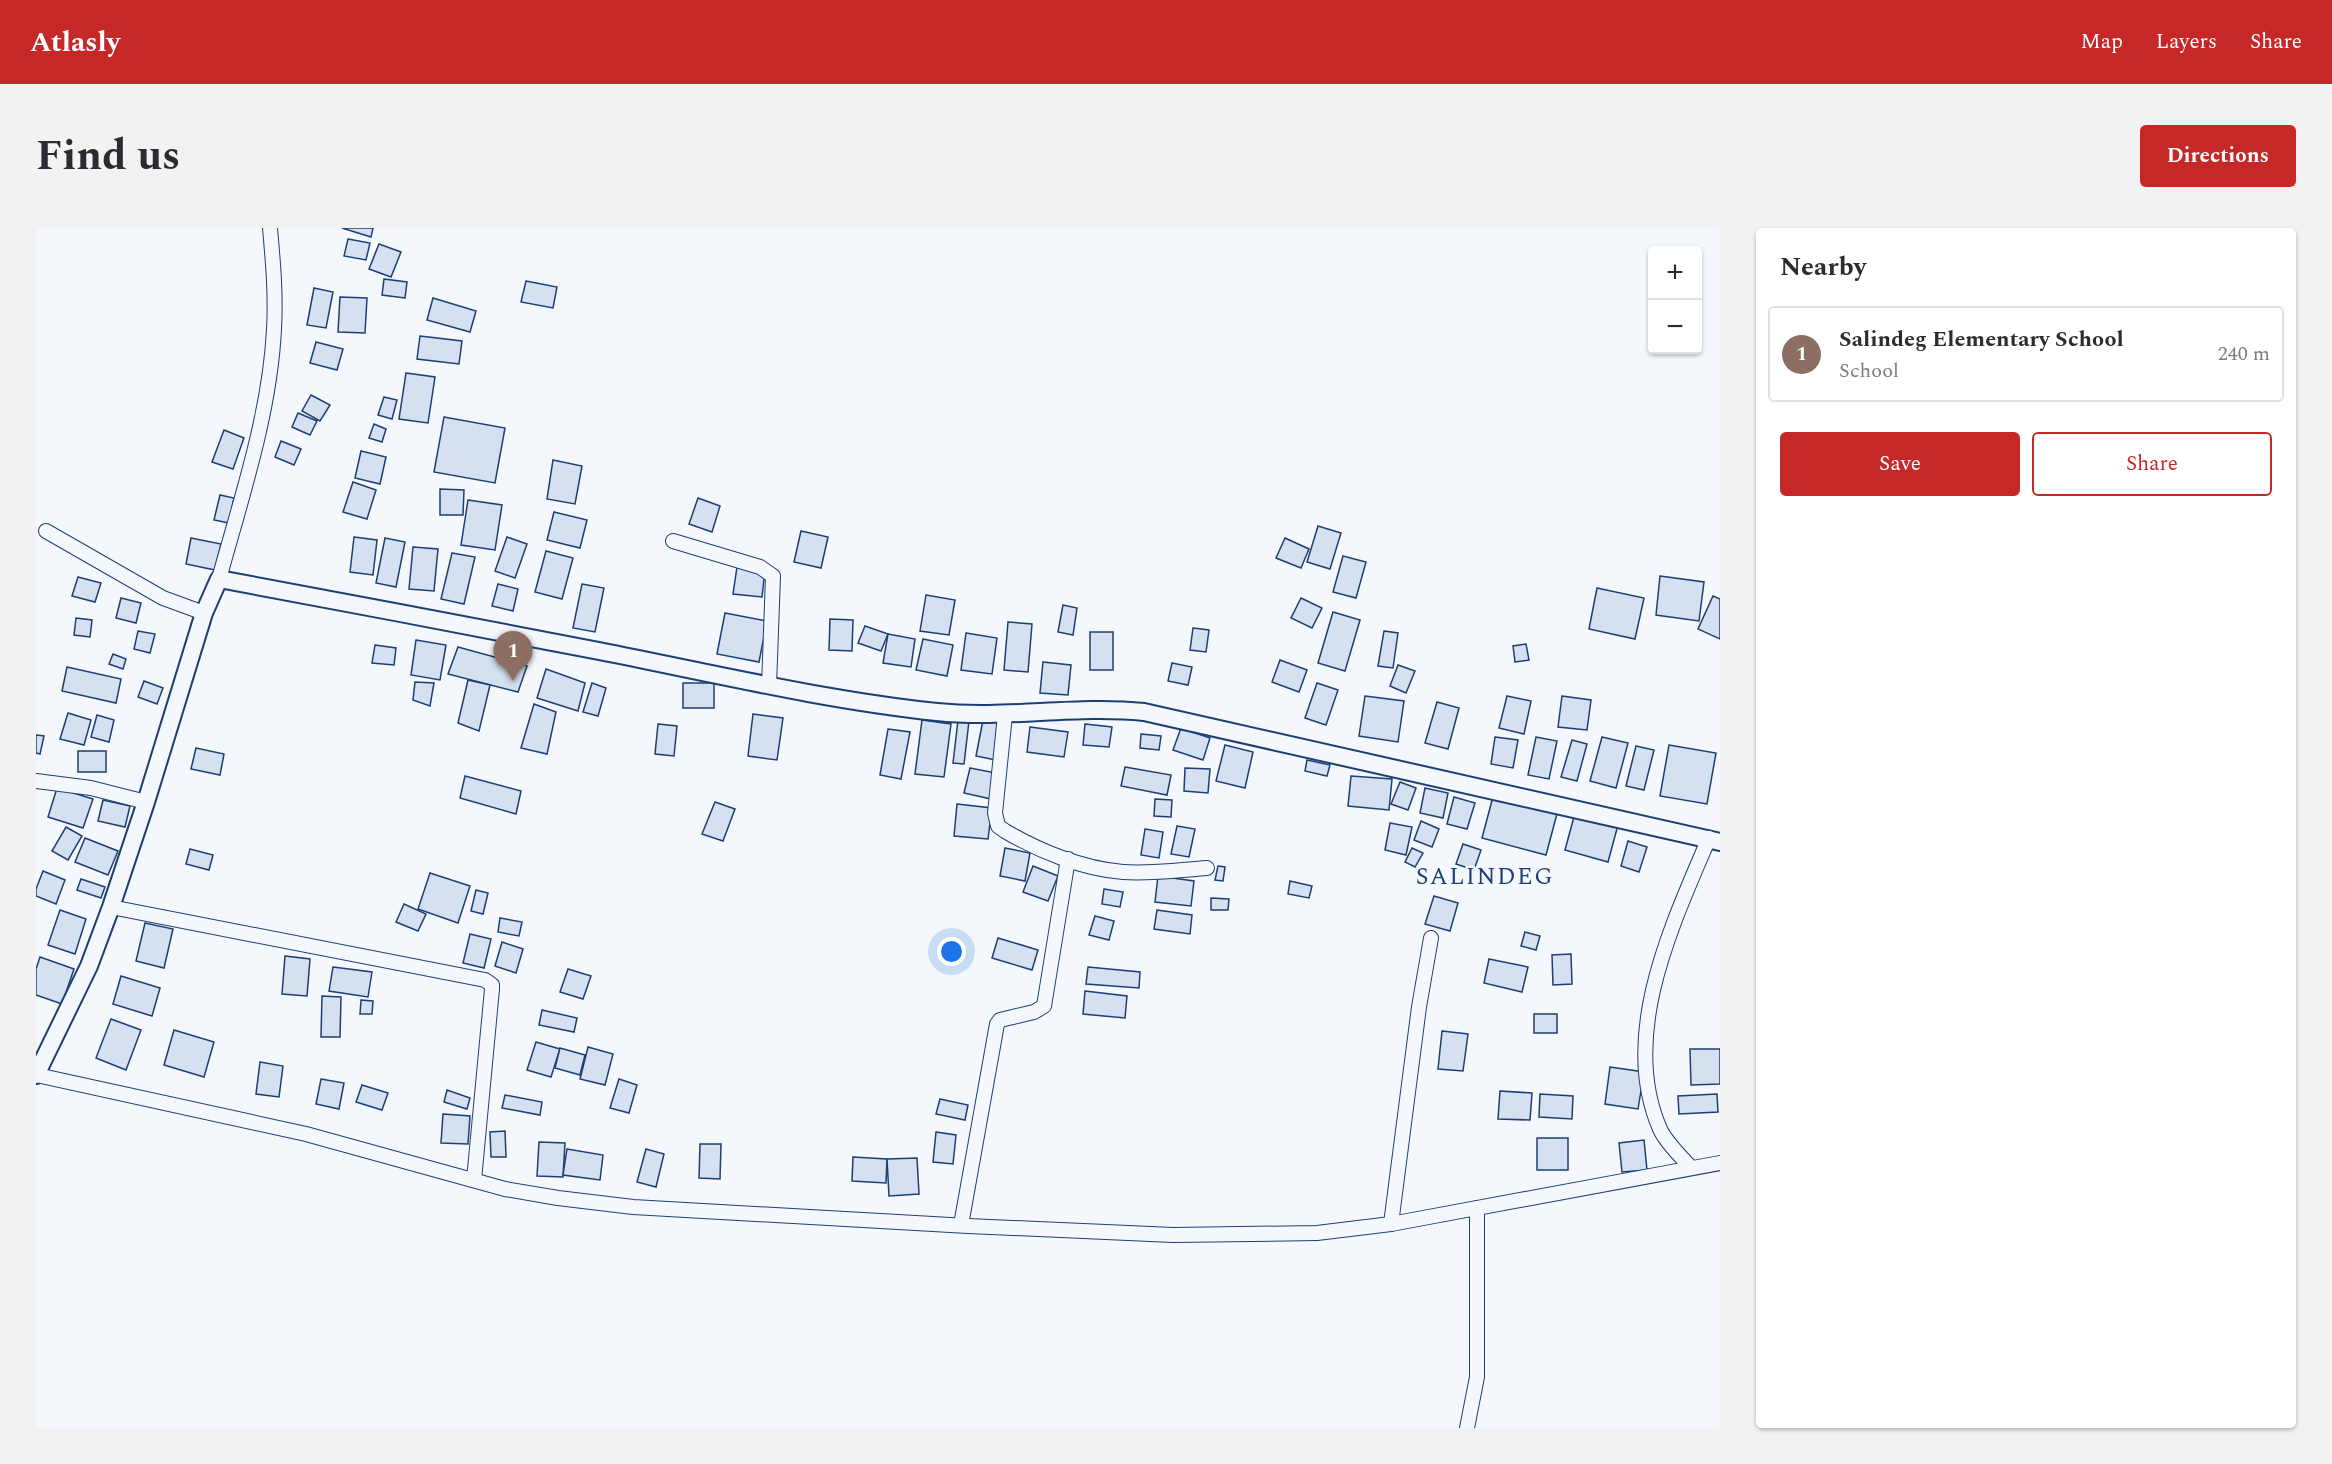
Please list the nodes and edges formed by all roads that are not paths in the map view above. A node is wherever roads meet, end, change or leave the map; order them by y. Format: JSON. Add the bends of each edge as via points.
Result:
{"nodes":[{"id":1,"x":270,"y":228,"type":"edge"},
{"id":2,"x":46,"y":531,"type":"dead end"},
{"id":3,"x":673,"y":541,"type":"dead end"},
{"id":4,"x":219,"y":579,"type":"junction"},
{"id":5,"x":204,"y":613,"type":"junction"},
{"id":6,"x":769,"y":686,"type":"junction"},
{"id":7,"x":1005,"y":715,"type":"junction"},
{"id":8,"x":36,"y":781,"type":"edge"},
{"id":9,"x":146,"y":802,"type":"junction"},
{"id":10,"x":1714,"y":840,"type":"edge"},
{"id":11,"x":1068,"y":859,"type":"junction"},
{"id":12,"x":1207,"y":868,"type":"dead end"},
{"id":13,"x":111,"y":908,"type":"junction"},
{"id":14,"x":1431,"y":938,"type":"dead end"},
{"id":15,"x":37,"y":1075,"type":"edge"},
{"id":16,"x":1720,"y":1163,"type":"edge"},
{"id":17,"x":1691,"y":1168,"type":"junction"},
{"id":18,"x":474,"y":1180,"type":"junction"},
{"id":19,"x":1478,"y":1208,"type":"junction"},
{"id":20,"x":1391,"y":1224,"type":"junction"},
{"id":21,"x":961,"y":1225,"type":"junction"},
{"id":22,"x":1467,"y":1428,"type":"edge"}],
"edges":[{"from":1,"to":4,"type":"street","via":[[275,287],[268,382]]},
{"from":2,"to":5,"type":"street","via":[[163,598]]},
{"from":3,"to":6,"type":"street","via":[[760,567],[773,576]]},
{"from":4,"to":5,"type":"street"},
{"from":4,"to":6,"type":"street"},
{"from":5,"to":9,"type":"street"},
{"from":6,"to":7,"type":"street","via":[[937,712]]},
{"from":7,"to":10,"type":"street","via":[[1093,710],[1144,712]]},
{"from":7,"to":11,"type":"street","via":[[995,813],[999,826],[1023,842]]},
{"from":8,"to":9,"type":"street","via":[[91,788]]},
{"from":9,"to":13,"type":"street"},
{"from":10,"to":17,"type":"street","via":[[1672,924],[1647,1027],[1645,1080],[1660,1129]]},
{"from":11,"to":12,"type":"street","via":[[1122,872]]},
{"from":11,"to":21,"type":"street","via":[[1044,1006],[997,1024]]},
{"from":13,"to":15,"type":"street"},
{"from":13,"to":18,"type":"street","via":[[490,982],[490,1029]]},
{"from":14,"to":20,"type":"street"},
{"from":15,"to":18,"type":"street","via":[[306,1134]]},
{"from":16,"to":17,"type":"street"},
{"from":17,"to":19,"type":"street"},
{"from":18,"to":21,"type":"street","via":[[505,1189],[633,1207]]},
{"from":19,"to":20,"type":"street"},
{"from":19,"to":22,"type":"street","via":[[1477,1377]]},
{"from":20,"to":21,"type":"street","via":[[1317,1233],[1173,1236]]}]}
